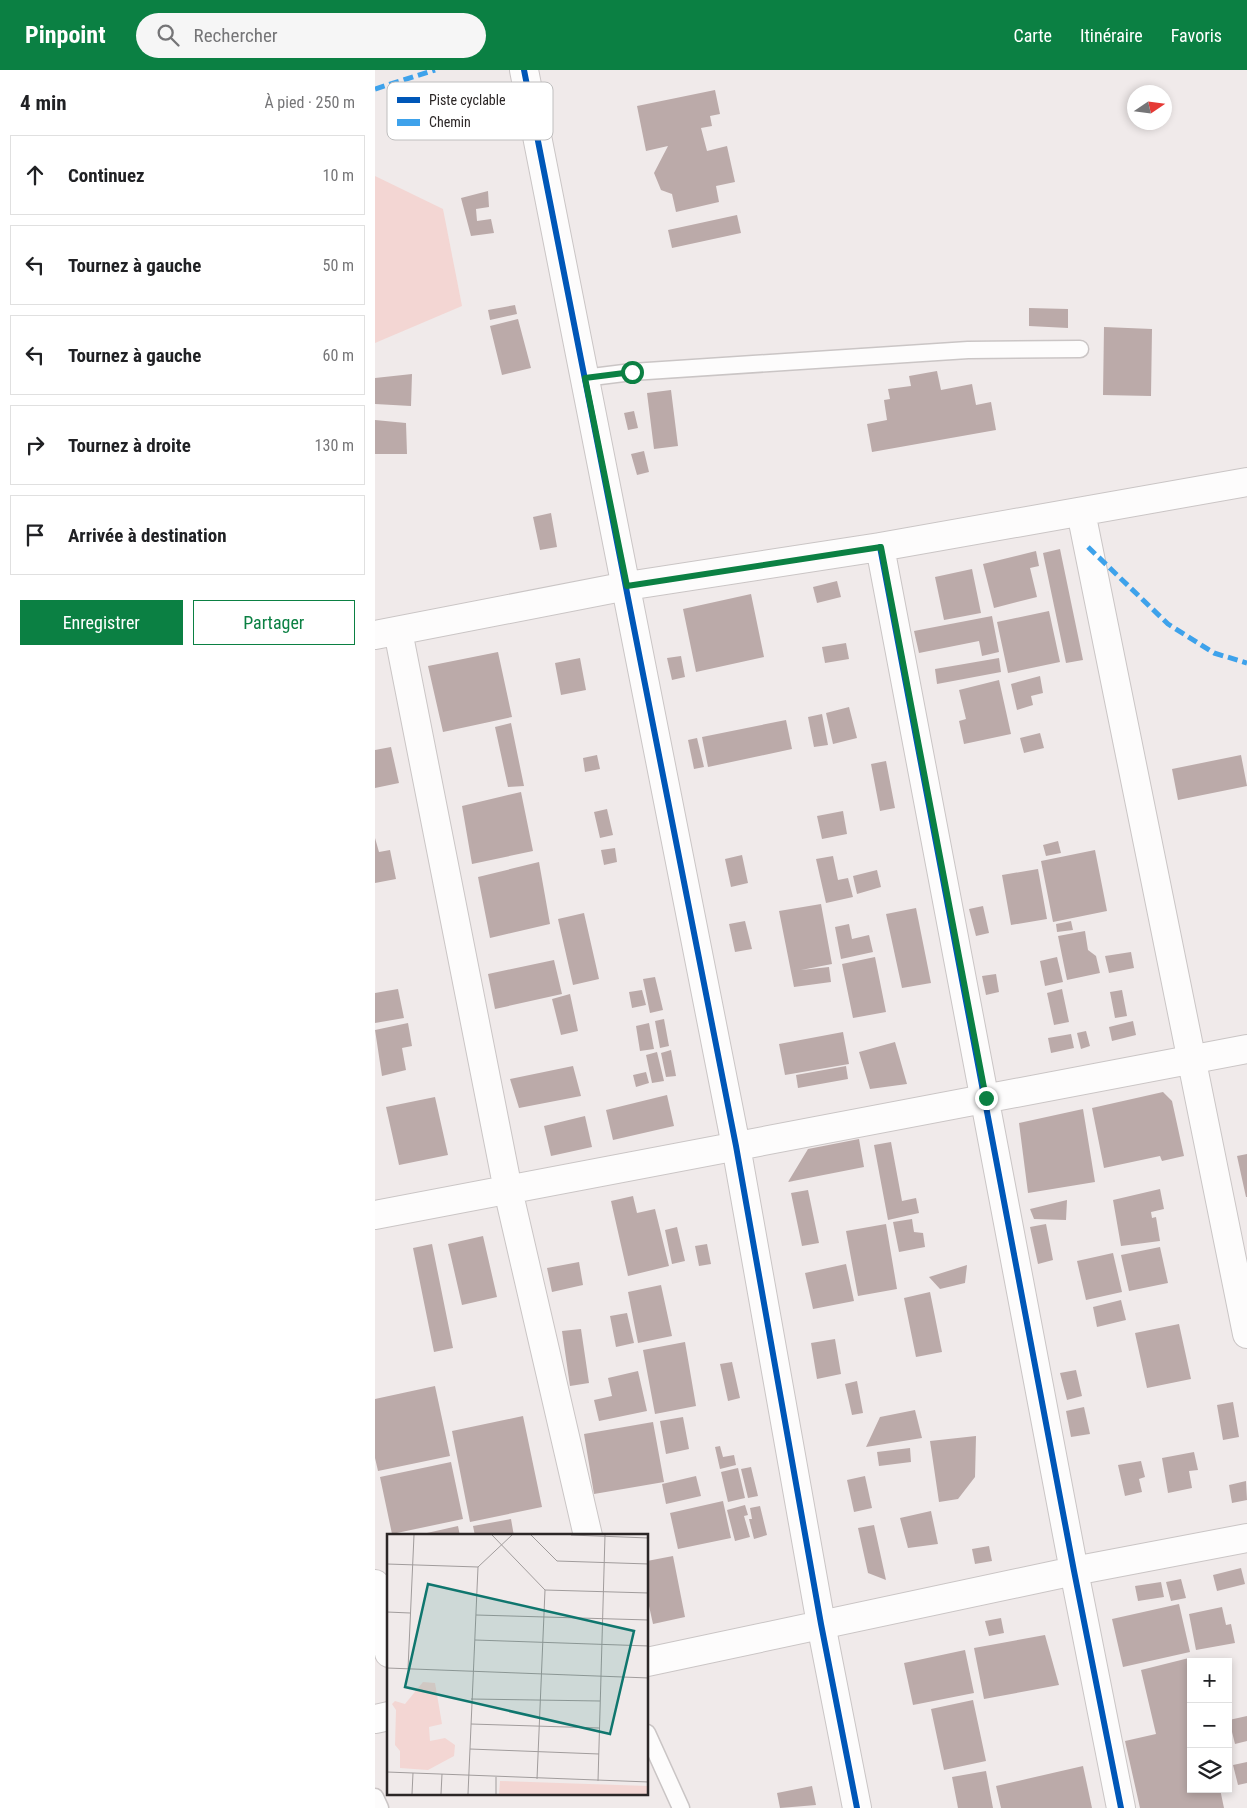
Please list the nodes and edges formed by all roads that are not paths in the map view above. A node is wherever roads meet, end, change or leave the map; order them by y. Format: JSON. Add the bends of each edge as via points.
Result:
{"nodes":[{"id":1,"x":538,"y":140,"type":"edge"},
{"id":2,"x":1080,"y":349,"type":"dead end"},
{"id":3,"x":585,"y":378,"type":"junction"},
{"id":4,"x":1247,"y":482,"type":"edge"},
{"id":5,"x":1081,"y":512,"type":"junction"},
{"id":6,"x":881,"y":547,"type":"junction"},
{"id":7,"x":627,"y":586,"type":"junction"},
{"id":8,"x":387,"y":633,"type":"edge"},
{"id":9,"x":1247,"y":1049,"type":"edge"},
{"id":10,"x":1192,"y":1060,"type":"junction"},
{"id":11,"x":986,"y":1098,"type":"junction"},
{"id":12,"x":736,"y":1146,"type":"junction"},
{"id":13,"x":508,"y":1190,"type":"junction"},
{"id":14,"x":375,"y":1215,"type":"edge"},
{"id":15,"x":1247,"y":1334,"type":"edge"},
{"id":16,"x":587,"y":1534,"type":"edge"},
{"id":17,"x":1247,"y":1538,"type":"edge"},
{"id":18,"x":1074,"y":1571,"type":"junction"},
{"id":19,"x":375,"y":1584,"type":"edge"},
{"id":20,"x":821,"y":1624,"type":"junction"},
{"id":21,"x":387,"y":1643,"type":"edge"},
{"id":22,"x":649,"y":1662,"type":"edge"},
{"id":23,"x":649,"y":1738,"type":"edge"},
{"id":24,"x":375,"y":1796,"type":"edge"},
{"id":25,"x":380,"y":1808,"type":"edge"},
{"id":26,"x":681,"y":1808,"type":"edge"},
{"id":27,"x":857,"y":1808,"type":"edge"},
{"id":28,"x":1121,"y":1808,"type":"edge"}],
"edges":[{"from":1,"to":3,"type":"street"},
{"from":2,"to":3,"type":"lane","via":[[968,350],[632,372]]},
{"from":3,"to":7,"type":"street"},
{"from":4,"to":5,"type":"street"},
{"from":5,"to":6,"type":"street"},
{"from":5,"to":10,"type":"street"},
{"from":6,"to":7,"type":"street"},
{"from":6,"to":11,"type":"street"},
{"from":7,"to":8,"type":"street"},
{"from":7,"to":12,"type":"street"},
{"from":8,"to":13,"type":"street"},
{"from":9,"to":10,"type":"street"},
{"from":10,"to":11,"type":"street"},
{"from":10,"to":15,"type":"street"},
{"from":11,"to":12,"type":"street"},
{"from":11,"to":18,"type":"street"},
{"from":12,"to":13,"type":"street"},
{"from":12,"to":20,"type":"street"},
{"from":13,"to":14,"type":"street"},
{"from":13,"to":16,"type":"street"},
{"from":17,"to":18,"type":"street"},
{"from":18,"to":20,"type":"street"},
{"from":18,"to":28,"type":"street"},
{"from":19,"to":21,"type":"street"},
{"from":20,"to":22,"type":"street"},
{"from":20,"to":27,"type":"street"},
{"from":23,"to":26,"type":"lane"},
{"from":24,"to":25,"type":"lane"}]}
